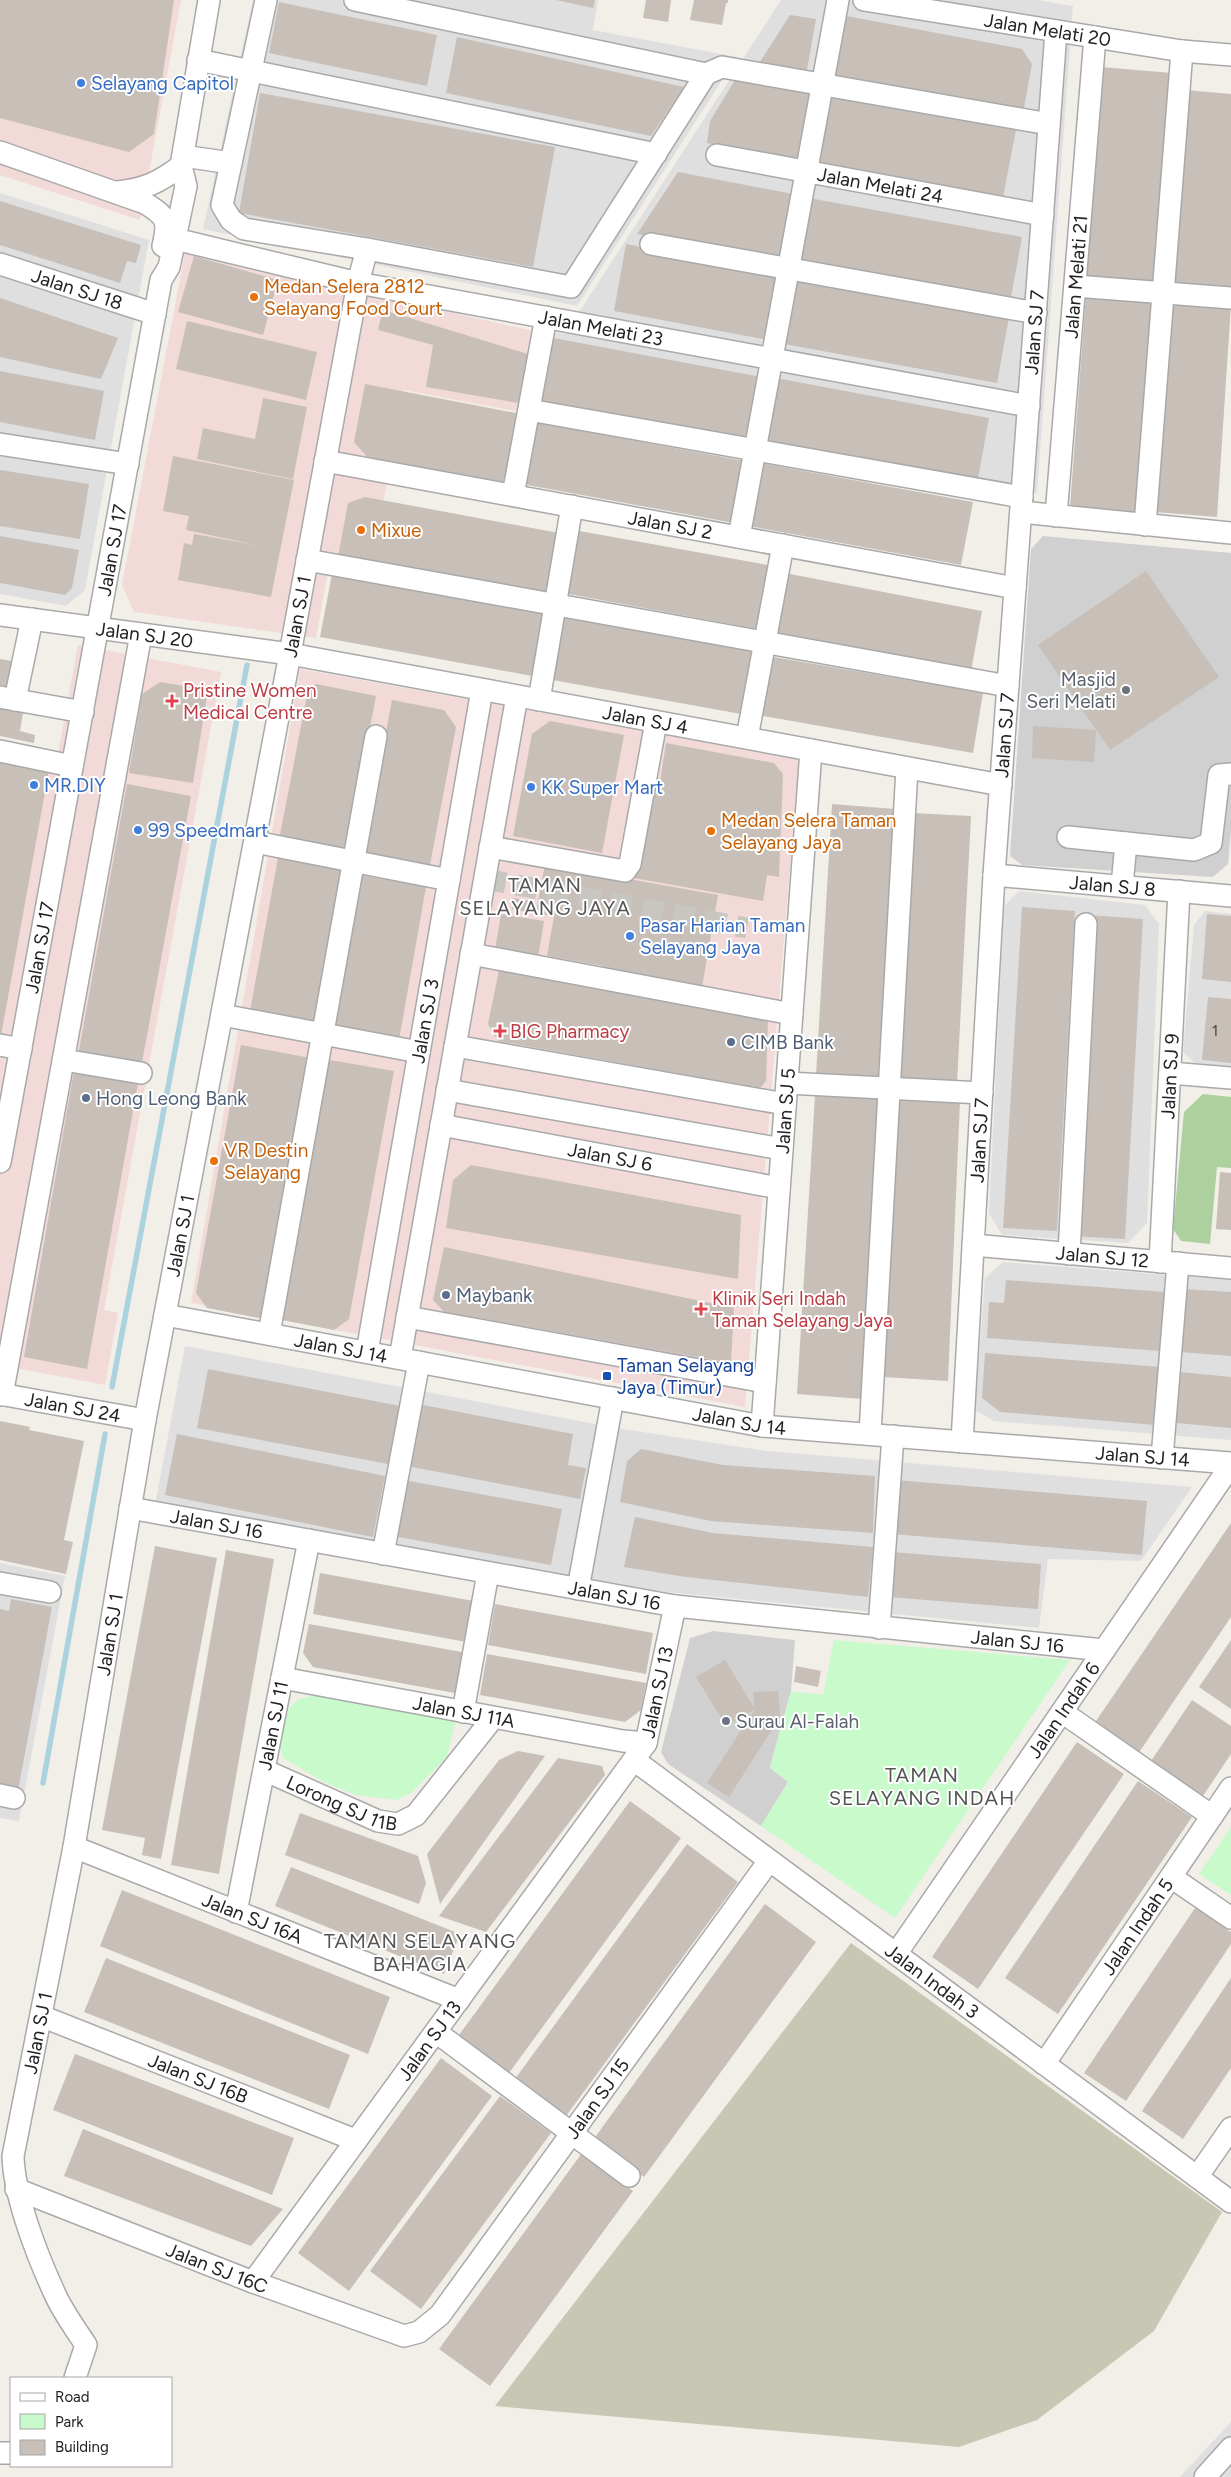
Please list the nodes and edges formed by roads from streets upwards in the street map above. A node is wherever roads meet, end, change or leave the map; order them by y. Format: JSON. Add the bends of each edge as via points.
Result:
{"nodes":[{"id":1,"x":209,"y":0,"type":"edge"},
{"id":2,"x":266,"y":0,"type":"edge"},
{"id":3,"x":355,"y":0,"type":"edge"},
{"id":4,"x":838,"y":0,"type":"edge"},
{"id":5,"x":864,"y":0,"type":"edge"},
{"id":6,"x":1056,"y":31,"type":"junction"},
{"id":7,"x":1095,"y":37,"type":"junction"},
{"id":8,"x":1182,"y":51,"type":"junction"},
{"id":9,"x":1231,"y":55,"type":"edge"},
{"id":10,"x":198,"y":60,"type":"junction"},
{"id":11,"x":251,"y":70,"type":"junction"},
{"id":12,"x":706,"y":74,"type":"junction"},
{"id":13,"x":822,"y":83,"type":"junction"},
{"id":14,"x":1050,"y":124,"type":"junction"},
{"id":15,"x":0,"y":152,"type":"edge"},
{"id":16,"x":656,"y":154,"type":"junction"},
{"id":17,"x":717,"y":155,"type":"dead end"},
{"id":18,"x":182,"y":161,"type":"junction"},
{"id":19,"x":231,"y":163,"type":"junction"},
{"id":20,"x":806,"y":171,"type":"junction"},
{"id":21,"x":118,"y":192,"type":"junction"},
{"id":22,"x":1043,"y":215,"type":"junction"},
{"id":23,"x":175,"y":239,"type":"junction"},
{"id":24,"x":651,"y":244,"type":"dead end"},
{"id":25,"x":367,"y":249,"type":"junction"},
{"id":26,"x":0,"y":264,"type":"edge"},
{"id":27,"x":788,"y":269,"type":"junction"},
{"id":28,"x":161,"y":280,"type":"junction"},
{"id":29,"x":358,"y":283,"type":"junction"},
{"id":30,"x":1075,"y":286,"type":"junction"},
{"id":31,"x":1163,"y":293,"type":"junction"},
{"id":32,"x":1231,"y":298,"type":"edge"},
{"id":33,"x":154,"y":314,"type":"junction"},
{"id":34,"x":1036,"y":314,"type":"junction"},
{"id":35,"x":546,"y":317,"type":"junction"},
{"id":36,"x":772,"y":359,"type":"junction"},
{"id":37,"x":1029,"y":406,"type":"junction"},
{"id":38,"x":528,"y":410,"type":"junction"},
{"id":39,"x":0,"y":444,"type":"edge"},
{"id":40,"x":755,"y":451,"type":"junction"},
{"id":41,"x":325,"y":460,"type":"junction"},
{"id":42,"x":128,"y":464,"type":"junction"},
{"id":43,"x":513,"y":495,"type":"junction"},
{"id":44,"x":1022,"y":505,"type":"junction"},
{"id":45,"x":572,"y":506,"type":"junction"},
{"id":46,"x":1056,"y":516,"type":"junction"},
{"id":47,"x":1145,"y":524,"type":"junction"},
{"id":48,"x":1231,"y":528,"type":"edge"},
{"id":49,"x":739,"y":537,"type":"junction"},
{"id":50,"x":783,"y":545,"type":"junction"},
{"id":51,"x":307,"y":560,"type":"junction"},
{"id":52,"x":1016,"y":588,"type":"junction"},
{"id":53,"x":555,"y":604,"type":"junction"},
{"id":54,"x":0,"y":615,"type":"edge"},
{"id":55,"x":32,"y":619,"type":"junction"},
{"id":56,"x":98,"y":628,"type":"junction"},
{"id":57,"x":141,"y":634,"type":"junction"},
{"id":58,"x":765,"y":642,"type":"junction"},
{"id":59,"x":290,"y":654,"type":"junction"},
{"id":60,"x":1008,"y":686,"type":"junction"},
{"id":61,"x":482,"y":690,"type":"junction"},
{"id":62,"x":517,"y":696,"type":"junction"},
{"id":63,"x":7,"y":698,"type":"edge"},
{"id":64,"x":539,"y":700,"type":"junction"},
{"id":65,"x":82,"y":712,"type":"junction"},
{"id":66,"x":656,"y":722,"type":"junction"},
{"id":67,"x":376,"y":736,"type":"dead end"},
{"id":68,"x":747,"y":738,"type":"junction"},
{"id":69,"x":811,"y":750,"type":"junction"},
{"id":70,"x":0,"y":751,"type":"edge"},
{"id":71,"x":72,"y":766,"type":"junction"},
{"id":72,"x":907,"y":768,"type":"junction"},
{"id":73,"x":1231,"y":774,"type":"edge"},
{"id":74,"x":1001,"y":785,"type":"junction"},
{"id":75,"x":1068,"y":837,"type":"dead end"},
{"id":76,"x":255,"y":842,"type":"junction"},
{"id":77,"x":1126,"y":843,"type":"junction"},
{"id":78,"x":490,"y":847,"type":"junction"},
{"id":79,"x":354,"y":862,"type":"junction"},
{"id":80,"x":994,"y":875,"type":"junction"},
{"id":81,"x":449,"y":880,"type":"junction"},
{"id":82,"x":1122,"y":886,"type":"junction"},
{"id":83,"x":1179,"y":891,"type":"junction"},
{"id":84,"x":1231,"y":896,"type":"edge"},
{"id":85,"x":1086,"y":924,"type":"dead end"},
{"id":86,"x":471,"y":954,"type":"junction"},
{"id":87,"x":792,"y":1014,"type":"junction"},
{"id":88,"x":222,"y":1015,"type":"junction"},
{"id":89,"x":323,"y":1034,"type":"junction"},
{"id":90,"x":455,"y":1046,"type":"junction"},
{"id":91,"x":10,"y":1047,"type":"edge"},
{"id":92,"x":419,"y":1052,"type":"junction"},
{"id":93,"x":64,"y":1060,"type":"junction"},
{"id":94,"x":141,"y":1073,"type":"dead end"},
{"id":95,"x":1170,"y":1073,"type":"junction"},
{"id":96,"x":1231,"y":1078,"type":"edge"},
{"id":97,"x":787,"y":1083,"type":"junction"},
{"id":98,"x":889,"y":1088,"type":"junction"},
{"id":99,"x":448,"y":1090,"type":"junction"},
{"id":100,"x":982,"y":1093,"type":"junction"},
{"id":101,"x":785,"y":1104,"type":"junction"},
{"id":102,"x":441,"y":1125,"type":"junction"},
{"id":103,"x":782,"y":1149,"type":"junction"},
{"id":104,"x":0,"y":1162,"type":"edge"},
{"id":105,"x":779,"y":1188,"type":"junction"},
{"id":106,"x":973,"y":1246,"type":"junction"},
{"id":107,"x":1069,"y":1254,"type":"junction"},
{"id":108,"x":1169,"y":1263,"type":"junction"},
{"id":109,"x":1231,"y":1268,"type":"edge"},
{"id":110,"x":165,"y":1314,"type":"junction"},
{"id":111,"x":407,"y":1317,"type":"junction"},
{"id":112,"x":269,"y":1334,"type":"junction"},
{"id":113,"x":368,"y":1352,"type":"junction"},
{"id":114,"x":410,"y":1360,"type":"junction"},
{"id":115,"x":765,"y":1382,"type":"junction"},
{"id":116,"x":1,"y":1394,"type":"edge"},
{"id":117,"x":613,"y":1398,"type":"junction"},
{"id":118,"x":145,"y":1420,"type":"junction"},
{"id":119,"x":762,"y":1426,"type":"junction"},
{"id":120,"x":870,"y":1434,"type":"junction"},
{"id":121,"x":893,"y":1436,"type":"junction"},
{"id":122,"x":962,"y":1442,"type":"junction"},
{"id":123,"x":1162,"y":1458,"type":"junction"},
{"id":124,"x":1231,"y":1464,"type":"edge"},
{"id":125,"x":130,"y":1508,"type":"junction"},
{"id":126,"x":309,"y":1540,"type":"junction"},
{"id":127,"x":383,"y":1554,"type":"junction"},
{"id":128,"x":488,"y":1573,"type":"junction"},
{"id":129,"x":0,"y":1583,"type":"edge"},
{"id":130,"x":578,"y":1590,"type":"junction"},
{"id":131,"x":50,"y":1592,"type":"dead end"},
{"id":132,"x":675,"y":1606,"type":"junction"},
{"id":133,"x":879,"y":1628,"type":"junction"},
{"id":134,"x":1104,"y":1650,"type":"junction"},
{"id":135,"x":282,"y":1678,"type":"junction"},
{"id":136,"x":463,"y":1712,"type":"junction"},
{"id":137,"x":1062,"y":1712,"type":"junction"},
{"id":138,"x":494,"y":1718,"type":"junction"},
{"id":139,"x":640,"y":1752,"type":"junction"},
{"id":140,"x":264,"y":1770,"type":"junction"},
{"id":141,"x":1231,"y":1788,"type":"edge"},
{"id":142,"x":1212,"y":1816,"type":"junction"},
{"id":143,"x":74,"y":1847,"type":"junction"},
{"id":144,"x":770,"y":1861,"type":"junction"},
{"id":145,"x":1171,"y":1877,"type":"junction"},
{"id":146,"x":236,"y":1912,"type":"junction"},
{"id":147,"x":1231,"y":1918,"type":"edge"},
{"id":148,"x":896,"y":1954,"type":"junction"},
{"id":149,"x":459,"y":2000,"type":"junction"},
{"id":150,"x":41,"y":2016,"type":"junction"},
{"id":151,"x":436,"y":2032,"type":"junction"},
{"id":152,"x":1044,"y":2064,"type":"junction"},
{"id":153,"x":1231,"y":2128,"type":"edge"},
{"id":154,"x":572,"y":2134,"type":"junction"},
{"id":155,"x":355,"y":2140,"type":"junction"},
{"id":156,"x":629,"y":2176,"type":"dead end"},
{"id":157,"x":1197,"y":2177,"type":"junction"},
{"id":158,"x":16,"y":2189,"type":"junction"},
{"id":159,"x":1231,"y":2202,"type":"edge"},
{"id":160,"x":253,"y":2282,"type":"junction"},
{"id":161,"x":419,"y":2332,"type":"joint"},
{"id":162,"x":75,"y":2377,"type":"edge"},
{"id":163,"x":1231,"y":2448,"type":"edge"},
{"id":164,"x":1205,"y":2477,"type":"edge"}],
"edges":[{"from":1,"to":10,"type":"street","name":"Jalan SJ 17"},
{"from":2,"to":11,"type":"street"},
{"from":3,"to":12,"type":"street"},
{"from":4,"to":13,"type":"street"},
{"from":5,"to":6,"type":"street","name":"Jalan Melati 20"},
{"from":6,"to":7,"type":"street","name":"Jalan Melati 20"},
{"from":6,"to":14,"type":"street","name":"Jalan SJ 7"},
{"from":7,"to":8,"type":"street","name":"Jalan Melati 20"},
{"from":7,"to":30,"type":"street","name":"Jalan Melati 21"},
{"from":8,"to":9,"type":"street","name":"Jalan Melati 20"},
{"from":8,"to":31,"type":"street"},
{"from":10,"to":11,"type":"street"},
{"from":10,"to":18,"type":"street","name":"Jalan SJ 17"},
{"from":11,"to":16,"type":"street"},
{"from":11,"to":19,"type":"street"},
{"from":12,"to":13,"type":"street","via":[[722,67]]},
{"from":12,"to":16,"type":"street"},
{"from":13,"to":14,"type":"street"},
{"from":13,"to":20,"type":"street"},
{"from":14,"to":22,"type":"street","name":"Jalan SJ 7"},
{"from":15,"to":21,"type":"street"},
{"from":16,"to":25,"type":"street","via":[[571,287]]},
{"from":17,"to":20,"type":"street","name":"Jalan Melati 24"},
{"from":18,"to":19,"type":"street"},
{"from":18,"to":21,"type":"street","via":[[158,182],[138,190]]},
{"from":18,"to":23,"type":"street","name":"Jalan SJ 17","via":[[186,186]]},
{"from":19,"to":25,"type":"street","via":[[222,205],[231,220],[244,229]]},
{"from":20,"to":22,"type":"street","name":"Jalan Melati 24"},
{"from":20,"to":27,"type":"street"},
{"from":21,"to":28,"type":"street","via":[[145,202],[162,214],[168,226],[158,271]]},
{"from":22,"to":34,"type":"street","name":"Jalan SJ 7"},
{"from":23,"to":28,"type":"street","name":"Jalan SJ 17","via":[[169,267]]},
{"from":23,"to":29,"type":"street","name":"Jalan Melati 23"},
{"from":24,"to":27,"type":"street"},
{"from":25,"to":29,"type":"street","name":"Jalan SJ 1"},
{"from":26,"to":33,"type":"street","name":"Jalan SJ 18"},
{"from":27,"to":34,"type":"street"},
{"from":27,"to":36,"type":"street"},
{"from":28,"to":33,"type":"street","name":"Jalan SJ 17"},
{"from":29,"to":35,"type":"street","name":"Jalan Melati 23"},
{"from":29,"to":41,"type":"street","name":"Jalan SJ 1"},
{"from":30,"to":31,"type":"street"},
{"from":30,"to":46,"type":"street","name":"Jalan Melati 21"},
{"from":31,"to":32,"type":"street"},
{"from":31,"to":47,"type":"street"},
{"from":33,"to":42,"type":"street","name":"Jalan SJ 17"},
{"from":34,"to":37,"type":"street","name":"Jalan SJ 7"},
{"from":35,"to":36,"type":"street","name":"Jalan Melati 23"},
{"from":35,"to":38,"type":"street"},
{"from":36,"to":37,"type":"street","name":"Jalan Melati 23"},
{"from":36,"to":40,"type":"street"},
{"from":37,"to":44,"type":"street","name":"Jalan SJ 7"},
{"from":38,"to":40,"type":"street"},
{"from":38,"to":43,"type":"street"},
{"from":39,"to":42,"type":"street"},
{"from":40,"to":44,"type":"street"},
{"from":40,"to":49,"type":"street"},
{"from":41,"to":43,"type":"street","name":"Jalan SJ 2"},
{"from":41,"to":51,"type":"street","name":"Jalan SJ 1"},
{"from":42,"to":56,"type":"street","name":"Jalan SJ 17"},
{"from":43,"to":45,"type":"street","name":"Jalan SJ 2"},
{"from":44,"to":46,"type":"street"},
{"from":44,"to":52,"type":"street","name":"Jalan SJ 7"},
{"from":45,"to":49,"type":"street","name":"Jalan SJ 2"},
{"from":45,"to":53,"type":"street"},
{"from":46,"to":47,"type":"street"},
{"from":47,"to":48,"type":"street"},
{"from":49,"to":50,"type":"street","name":"Jalan SJ 2"},
{"from":50,"to":52,"type":"street","name":"Jalan SJ 2"},
{"from":50,"to":58,"type":"street"},
{"from":51,"to":53,"type":"street"},
{"from":51,"to":59,"type":"street","name":"Jalan SJ 1"},
{"from":52,"to":60,"type":"street","name":"Jalan SJ 7"},
{"from":53,"to":58,"type":"street"},
{"from":53,"to":64,"type":"street"},
{"from":54,"to":55,"type":"street","name":"Jalan SJ 20"},
{"from":55,"to":56,"type":"street","name":"Jalan SJ 20"},
{"from":55,"to":63,"type":"street"},
{"from":56,"to":57,"type":"street","name":"Jalan SJ 20"},
{"from":56,"to":65,"type":"street","name":"Jalan SJ 17"},
{"from":57,"to":59,"type":"street","name":"Jalan SJ 20"},
{"from":57,"to":93,"type":"street"},
{"from":58,"to":60,"type":"street"},
{"from":58,"to":68,"type":"street"},
{"from":59,"to":61,"type":"street","name":"Jalan SJ 4"},
{"from":59,"to":76,"type":"street","name":"Jalan SJ 1"},
{"from":60,"to":74,"type":"street","name":"Jalan SJ 7"},
{"from":61,"to":62,"type":"street","name":"Jalan SJ 4"},
{"from":61,"to":81,"type":"street","name":"Jalan SJ 3"},
{"from":62,"to":64,"type":"street","name":"Jalan SJ 4"},
{"from":62,"to":78,"type":"street","name":"Jalan SJ 3"},
{"from":63,"to":65,"type":"street"},
{"from":64,"to":66,"type":"street","name":"Jalan SJ 4"},
{"from":65,"to":71,"type":"street","name":"Jalan SJ 17"},
{"from":66,"to":68,"type":"street","name":"Jalan SJ 4"},
{"from":66,"to":78,"type":"street","via":[[630,864],[625,871]]},
{"from":67,"to":79,"type":"street"},
{"from":68,"to":69,"type":"street","name":"Jalan SJ 4"},
{"from":69,"to":72,"type":"street","name":"Jalan SJ 4"},
{"from":69,"to":87,"type":"street","name":"Jalan SJ 5"},
{"from":70,"to":71,"type":"street"},
{"from":71,"to":91,"type":"street","name":"Jalan SJ 17"},
{"from":72,"to":74,"type":"street","name":"Jalan SJ 4"},
{"from":72,"to":98,"type":"street"},
{"from":73,"to":77,"type":"street","via":[[1219,775],[1217,780],[1212,843],[1194,850]]},
{"from":74,"to":80,"type":"street","name":"Jalan SJ 7"},
{"from":75,"to":77,"type":"street"},
{"from":76,"to":79,"type":"street"},
{"from":76,"to":88,"type":"street","name":"Jalan SJ 1"},
{"from":77,"to":82,"type":"street"},
{"from":78,"to":86,"type":"street","name":"Jalan SJ 3"},
{"from":79,"to":81,"type":"street"},
{"from":79,"to":89,"type":"street"},
{"from":80,"to":82,"type":"street","name":"Jalan SJ 8"},
{"from":80,"to":100,"type":"street","name":"Jalan SJ 7"},
{"from":81,"to":92,"type":"street","name":"Jalan SJ 3"},
{"from":82,"to":83,"type":"street","name":"Jalan SJ 8"},
{"from":83,"to":84,"type":"street","name":"Jalan SJ 8"},
{"from":83,"to":95,"type":"street","name":"Jalan SJ 9"},
{"from":85,"to":107,"type":"street"},
{"from":86,"to":87,"type":"street"},
{"from":86,"to":90,"type":"street","name":"Jalan SJ 3"},
{"from":87,"to":97,"type":"street","name":"Jalan SJ 5"},
{"from":88,"to":89,"type":"street"},
{"from":88,"to":110,"type":"street","name":"Jalan SJ 1"},
{"from":89,"to":92,"type":"street"},
{"from":89,"to":112,"type":"street"},
{"from":90,"to":99,"type":"street","name":"Jalan SJ 3"},
{"from":90,"to":101,"type":"street"},
{"from":91,"to":104,"type":"street","name":"Jalan SJ 17"},
{"from":92,"to":113,"type":"street","name":"Jalan SJ 3"},
{"from":93,"to":94,"type":"street"},
{"from":93,"to":116,"type":"street"},
{"from":95,"to":96,"type":"street"},
{"from":95,"to":108,"type":"street","name":"Jalan SJ 9"},
{"from":97,"to":98,"type":"street"},
{"from":97,"to":101,"type":"street","name":"Jalan SJ 5"},
{"from":98,"to":100,"type":"street"},
{"from":98,"to":120,"type":"street"},
{"from":99,"to":102,"type":"street","name":"Jalan SJ 3"},
{"from":99,"to":103,"type":"street"},
{"from":100,"to":106,"type":"street","name":"Jalan SJ 7"},
{"from":101,"to":103,"type":"street","name":"Jalan SJ 5"},
{"from":102,"to":105,"type":"street","name":"Jalan SJ 6"},
{"from":102,"to":111,"type":"street","name":"Jalan SJ 3"},
{"from":103,"to":105,"type":"street","name":"Jalan SJ 5"},
{"from":105,"to":115,"type":"street","name":"Jalan SJ 5"},
{"from":106,"to":107,"type":"street","name":"Jalan SJ 12"},
{"from":106,"to":122,"type":"street","name":"Jalan SJ 7"},
{"from":107,"to":108,"type":"street","name":"Jalan SJ 12"},
{"from":108,"to":109,"type":"street","name":"Jalan SJ 12"},
{"from":108,"to":123,"type":"street","name":"Jalan SJ 9"},
{"from":110,"to":112,"type":"street","name":"Jalan SJ 14"},
{"from":110,"to":118,"type":"street","name":"Jalan SJ 1"},
{"from":111,"to":114,"type":"street","name":"Jalan SJ 3"},
{"from":111,"to":115,"type":"street"},
{"from":112,"to":113,"type":"street","name":"Jalan SJ 14"},
{"from":113,"to":114,"type":"street","name":"Jalan SJ 14"},
{"from":114,"to":117,"type":"street","name":"Jalan SJ 14"},
{"from":114,"to":127,"type":"street","name":"Jalan SJ 3"},
{"from":115,"to":119,"type":"street","name":"Jalan SJ 5"},
{"from":116,"to":118,"type":"street","name":"Jalan SJ 24"},
{"from":117,"to":119,"type":"street","name":"Jalan SJ 14"},
{"from":117,"to":130,"type":"street"},
{"from":118,"to":125,"type":"street","name":"Jalan SJ 1"},
{"from":119,"to":120,"type":"street","name":"Jalan SJ 14"},
{"from":120,"to":121,"type":"street","name":"Jalan SJ 14"},
{"from":121,"to":122,"type":"street","name":"Jalan SJ 14"},
{"from":121,"to":133,"type":"street"},
{"from":122,"to":123,"type":"street","name":"Jalan SJ 14"},
{"from":123,"to":124,"type":"street","name":"Jalan SJ 14"},
{"from":124,"to":134,"type":"street","name":"Jalan Indah 6"},
{"from":125,"to":126,"type":"street","name":"Jalan SJ 16"},
{"from":125,"to":143,"type":"street","name":"Jalan SJ 1"},
{"from":126,"to":127,"type":"street","name":"Jalan SJ 16"},
{"from":126,"to":135,"type":"street","name":"Jalan SJ 11"},
{"from":127,"to":128,"type":"street","name":"Jalan SJ 16"},
{"from":128,"to":130,"type":"street","name":"Jalan SJ 16"},
{"from":128,"to":136,"type":"street"},
{"from":129,"to":131,"type":"street"},
{"from":130,"to":132,"type":"street","name":"Jalan SJ 16"},
{"from":132,"to":133,"type":"street","name":"Jalan SJ 16"},
{"from":132,"to":139,"type":"street","name":"Jalan SJ 13"},
{"from":133,"to":134,"type":"street","name":"Jalan SJ 16"},
{"from":134,"to":137,"type":"street","name":"Jalan Indah 6"},
{"from":135,"to":136,"type":"street","name":"Jalan SJ 11A"},
{"from":135,"to":140,"type":"street","name":"Jalan SJ 11"},
{"from":136,"to":138,"type":"street","name":"Jalan SJ 11A"},
{"from":137,"to":142,"type":"street"},
{"from":137,"to":148,"type":"street","name":"Jalan Indah 6"},
{"from":138,"to":139,"type":"street","name":"Jalan SJ 11A"},
{"from":138,"to":140,"type":"street","name":"Lorong SJ 11B","via":[[416,1815],[398,1824],[378,1821]]},
{"from":139,"to":144,"type":"street","name":"Jalan Indah 3"},
{"from":139,"to":149,"type":"street","name":"Jalan SJ 13"},
{"from":140,"to":146,"type":"street","name":"Jalan SJ 11"},
{"from":141,"to":142,"type":"street","name":"Jalan Indah 5"},
{"from":142,"to":145,"type":"street","name":"Jalan Indah 5"},
{"from":143,"to":146,"type":"street","name":"Jalan SJ 16A"},
{"from":143,"to":150,"type":"street","name":"Jalan SJ 1"},
{"from":144,"to":148,"type":"street","name":"Jalan Indah 3"},
{"from":144,"to":154,"type":"street","name":"Jalan SJ 15"},
{"from":145,"to":147,"type":"street"},
{"from":145,"to":152,"type":"street","name":"Jalan Indah 5"},
{"from":146,"to":149,"type":"street","name":"Jalan SJ 16A"},
{"from":148,"to":152,"type":"street","name":"Jalan Indah 3"},
{"from":149,"to":151,"type":"street","name":"Jalan SJ 13"},
{"from":150,"to":155,"type":"street","name":"Jalan SJ 16B"},
{"from":150,"to":158,"type":"street","name":"Jalan SJ 1","via":[[13,2156]]},
{"from":151,"to":154,"type":"street"},
{"from":151,"to":155,"type":"street","name":"Jalan SJ 13"},
{"from":152,"to":157,"type":"street","name":"Jalan Indah 3"},
{"from":153,"to":157,"type":"street"},
{"from":154,"to":156,"type":"street"},
{"from":154,"to":161,"type":"street","name":"Jalan SJ 15","via":[[440,2315]]},
{"from":155,"to":160,"type":"street","name":"Jalan SJ 13"},
{"from":157,"to":159,"type":"street","name":"Jalan Indah 3"},
{"from":158,"to":160,"type":"street","name":"Jalan SJ 16C"},
{"from":158,"to":162,"type":"street","name":"Jalan SJ 1","via":[[54,2293],[86,2345]]},
{"from":160,"to":161,"type":"street","name":"Jalan SJ 16C","via":[[404,2336]]},
{"from":163,"to":164,"type":"street"}]}
